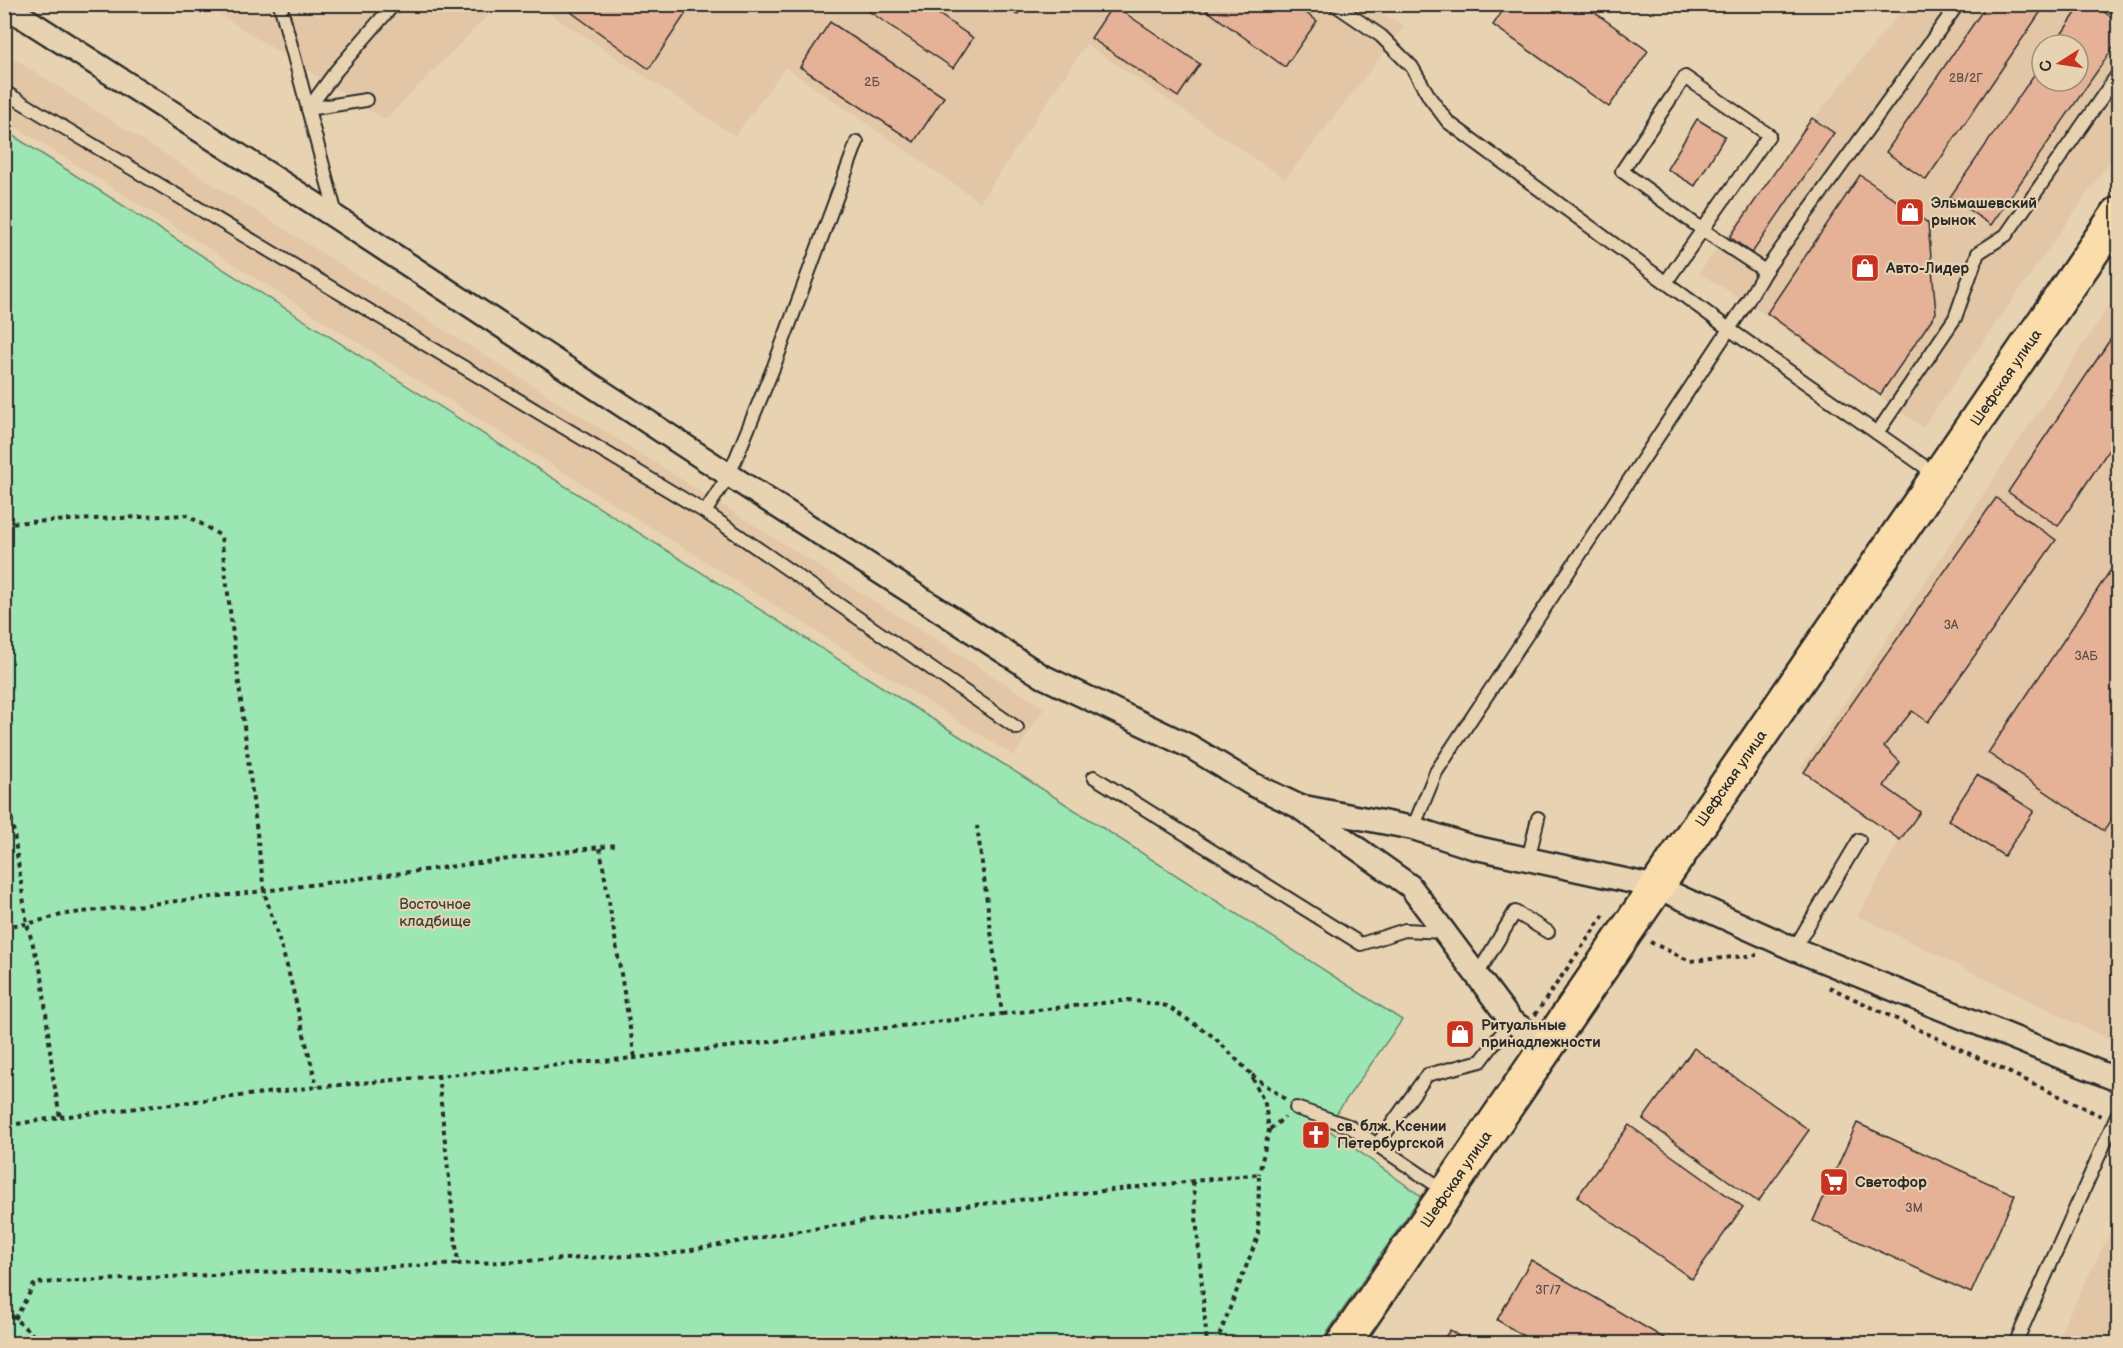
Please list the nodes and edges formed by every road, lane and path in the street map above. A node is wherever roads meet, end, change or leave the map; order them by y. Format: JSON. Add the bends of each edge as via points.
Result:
{"nodes":[{"id":1,"x":280,"y":4,"type":"edge"},
{"id":2,"x":394,"y":4,"type":"edge"},
{"id":3,"x":1334,"y":4,"type":"edge"},
{"id":4,"x":1958,"y":4,"type":"edge"},
{"id":5,"x":2115,"y":4,"type":"edge"},
{"id":6,"x":4,"y":6,"type":"edge"},
{"id":7,"x":2118,"y":10,"type":"edge"},
{"id":8,"x":2118,"y":75,"type":"edge"},
{"id":9,"x":8,"y":94,"type":"dead end"},
{"id":10,"x":366,"y":100,"type":"dead end"},
{"id":11,"x":308,"y":109,"type":"junction"},
{"id":12,"x":857,"y":142,"type":"dead end"},
{"id":13,"x":2118,"y":214,"type":"edge"},
{"id":14,"x":337,"y":218,"type":"junction"},
{"id":15,"x":1703,"y":230,"type":"junction"},
{"id":16,"x":1765,"y":272,"type":"junction"},
{"id":17,"x":1666,"y":282,"type":"junction"},
{"id":18,"x":1729,"y":329,"type":"junction"},
{"id":19,"x":1877,"y":433,"type":"junction"},
{"id":20,"x":1928,"y":468,"type":"junction"},
{"id":21,"x":729,"y":475,"type":"junction"},
{"id":22,"x":705,"y":512,"type":"junction"},
{"id":23,"x":4,"y":523,"type":"edge"},
{"id":24,"x":1017,"y":728,"type":"dead end"},
{"id":25,"x":4,"y":765,"type":"edge"},
{"id":26,"x":1094,"y":777,"type":"dead end"},
{"id":27,"x":1296,"y":805,"type":"junction"},
{"id":28,"x":1538,"y":818,"type":"dead end"},
{"id":29,"x":977,"y":825,"type":"dead end"},
{"id":30,"x":1413,"y":828,"type":"junction"},
{"id":31,"x":1859,"y":840,"type":"dead end"},
{"id":32,"x":616,"y":845,"type":"dead end"},
{"id":33,"x":600,"y":848,"type":"junction"},
{"id":34,"x":1528,"y":860,"type":"junction"},
{"id":35,"x":1658,"y":887,"type":"junction"},
{"id":36,"x":264,"y":891,"type":"junction"},
{"id":37,"x":1606,"y":912,"type":"dead end"},
{"id":38,"x":27,"y":924,"type":"junction"},
{"id":39,"x":4,"y":926,"type":"edge"},
{"id":40,"x":1444,"y":932,"type":"junction"},
{"id":41,"x":1548,"y":932,"type":"dead end"},
{"id":42,"x":1650,"y":942,"type":"dead end"},
{"id":43,"x":1794,"y":950,"type":"junction"},
{"id":44,"x":1760,"y":954,"type":"dead end"},
{"id":45,"x":1476,"y":975,"type":"junction"},
{"id":46,"x":1824,"y":985,"type":"dead end"},
{"id":47,"x":1002,"y":1014,"type":"junction"},
{"id":48,"x":1528,"y":1032,"type":"junction"},
{"id":49,"x":635,"y":1058,"type":"junction"},
{"id":50,"x":1250,"y":1073,"type":"junction"},
{"id":51,"x":438,"y":1075,"type":"junction"},
{"id":52,"x":2118,"y":1080,"type":"edge"},
{"id":53,"x":317,"y":1087,"type":"junction"},
{"id":54,"x":1296,"y":1108,"type":"junction"},
{"id":55,"x":60,"y":1117,"type":"junction"},
{"id":56,"x":2116,"y":1118,"type":"edge"},
{"id":57,"x":4,"y":1126,"type":"edge"},
{"id":58,"x":1269,"y":1130,"type":"junction"},
{"id":59,"x":1377,"y":1145,"type":"junction"},
{"id":60,"x":1260,"y":1174,"type":"junction"},
{"id":61,"x":1193,"y":1182,"type":"junction"},
{"id":62,"x":1446,"y":1192,"type":"junction"},
{"id":63,"x":458,"y":1264,"type":"junction"},
{"id":64,"x":4,"y":1309,"type":"edge"},
{"id":65,"x":15,"y":1319,"type":"junction"},
{"id":66,"x":43,"y":1344,"type":"edge"},
{"id":67,"x":1207,"y":1344,"type":"edge"},
{"id":68,"x":1216,"y":1344,"type":"edge"},
{"id":69,"x":1343,"y":1344,"type":"edge"},
{"id":70,"x":2015,"y":1344,"type":"edge"}],
"edges":[{"from":1,"to":11,"type":"lane"},
{"from":2,"to":11,"type":"lane"},
{"from":3,"to":17,"type":"lane","via":[[1380,36],[1412,67],[1448,122]]},
{"from":4,"to":16,"type":"lane"},
{"from":5,"to":7,"type":"lane"},
{"from":6,"to":14,"type":"street"},
{"from":8,"to":19,"type":"lane","via":[[2006,235],[1978,253],[1955,318]]},
{"from":9,"to":22,"type":"lane"},
{"from":10,"to":11,"type":"lane"},
{"from":11,"to":14,"type":"lane"},
{"from":12,"to":21,"type":"lane"},
{"from":13,"to":20,"type":"main road","name":"Шефская улица"},
{"from":14,"to":21,"type":"street"},
{"from":15,"to":15,"type":"lane","via":[[1769,135],[1684,77],[1622,171]]},
{"from":15,"to":16,"type":"lane"},
{"from":15,"to":17,"type":"lane"},
{"from":16,"to":18,"type":"lane"},
{"from":17,"to":18,"type":"lane"},
{"from":18,"to":19,"type":"lane"},
{"from":18,"to":30,"type":"lane","via":[[1436,772]]},
{"from":19,"to":20,"type":"lane"},
{"from":20,"to":35,"type":"main road","name":"Шефская улица"},
{"from":21,"to":22,"type":"lane"},
{"from":21,"to":27,"type":"street","via":[[1042,676],[1191,747]]},
{"from":22,"to":24,"type":"lane"},
{"from":23,"to":36,"type":"path","via":[[187,515],[221,536]]},
{"from":25,"to":38,"type":"path"},
{"from":26,"to":40,"type":"lane","via":[[1361,944],[1405,930]]},
{"from":27,"to":30,"type":"street"},
{"from":27,"to":40,"type":"street","via":[[1410,886]]},
{"from":28,"to":34,"type":"lane"},
{"from":29,"to":47,"type":"path"},
{"from":30,"to":34,"type":"street"},
{"from":31,"to":43,"type":"lane"},
{"from":32,"to":33,"type":"path"},
{"from":33,"to":36,"type":"path"},
{"from":33,"to":49,"type":"path"},
{"from":34,"to":35,"type":"street"},
{"from":35,"to":43,"type":"street"},
{"from":35,"to":48,"type":"main road","name":"Шефская улица"},
{"from":36,"to":38,"type":"path","via":[[65,914]]},
{"from":36,"to":53,"type":"path"},
{"from":37,"to":48,"type":"path"},
{"from":38,"to":39,"type":"path"},
{"from":38,"to":55,"type":"path","via":[[42,976]]},
{"from":40,"to":45,"type":"street"},
{"from":41,"to":45,"type":"lane","via":[[1515,912]]},
{"from":42,"to":44,"type":"path","via":[[1690,961]]},
{"from":43,"to":52,"type":"street"},
{"from":45,"to":48,"type":"street"},
{"from":46,"to":56,"type":"path"},
{"from":47,"to":49,"type":"path"},
{"from":47,"to":50,"type":"path","via":[[1128,1000],[1167,1006],[1214,1037]]},
{"from":48,"to":59,"type":"lane","via":[[1481,1061],[1427,1075]]},
{"from":48,"to":62,"type":"main road","name":"Шефская улица"},
{"from":49,"to":51,"type":"path"},
{"from":50,"to":54,"type":"path"},
{"from":50,"to":58,"type":"path","via":[[1265,1104]]},
{"from":51,"to":53,"type":"path"},
{"from":51,"to":63,"type":"path"},
{"from":53,"to":55,"type":"path"},
{"from":54,"to":58,"type":"path"},
{"from":54,"to":59,"type":"lane","via":[[1349,1126]]},
{"from":55,"to":57,"type":"path"},
{"from":56,"to":70,"type":"lane"},
{"from":58,"to":60,"type":"path"},
{"from":59,"to":62,"type":"lane"},
{"from":60,"to":61,"type":"path"},
{"from":60,"to":68,"type":"path","via":[[1258,1236]]},
{"from":61,"to":63,"type":"path","via":[[972,1205],[669,1254]]},
{"from":61,"to":67,"type":"path"},
{"from":62,"to":69,"type":"main road","name":"Шефская улица"},
{"from":63,"to":65,"type":"path","via":[[35,1283]]},
{"from":64,"to":65,"type":"path"},
{"from":65,"to":66,"type":"path"}]}
